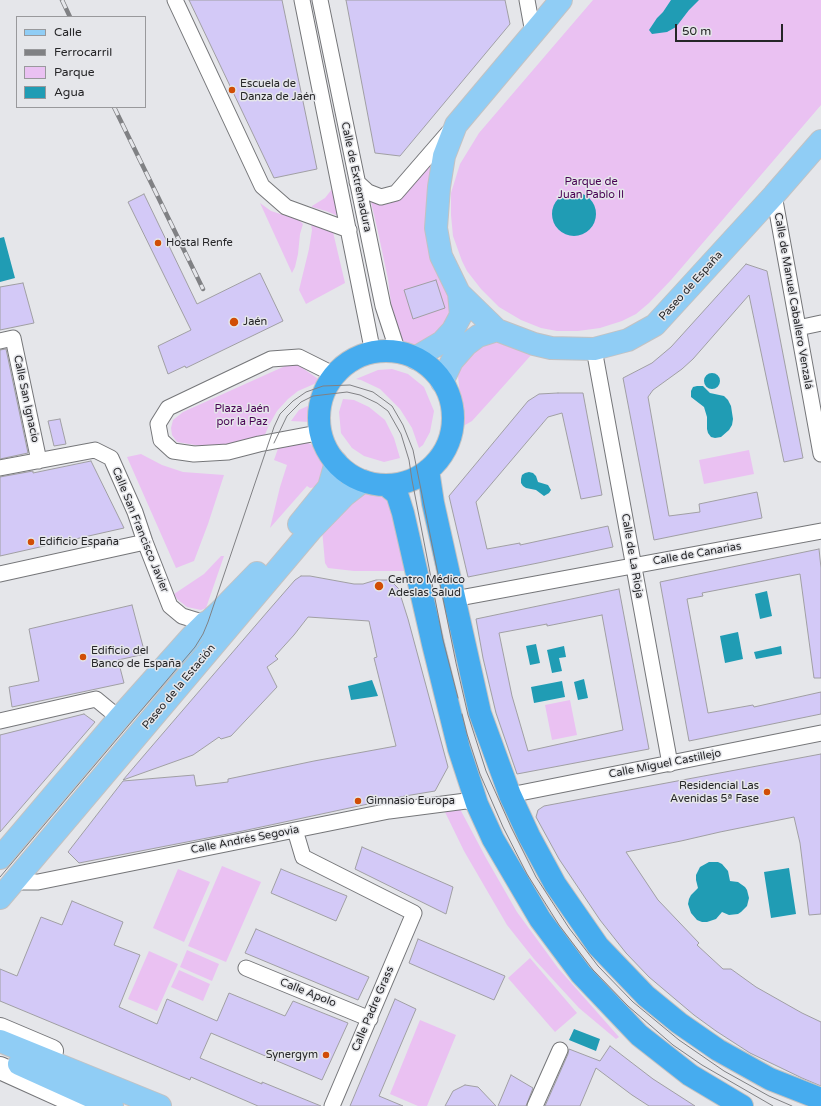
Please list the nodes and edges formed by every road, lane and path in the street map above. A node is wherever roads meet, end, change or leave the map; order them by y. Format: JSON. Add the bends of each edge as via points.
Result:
{"nodes":[{"id":1,"x":175,"y":0,"type":"edge"},
{"id":2,"x":302,"y":0,"type":"edge"},
{"id":3,"x":320,"y":0,"type":"edge"},
{"id":4,"x":527,"y":0,"type":"edge"},
{"id":5,"x":561,"y":0,"type":"edge"},
{"id":6,"x":533,"y":33,"type":"junction"},
{"id":7,"x":456,"y":125,"type":"junction"},
{"id":8,"x":821,"y":141,"type":"edge"},
{"id":9,"x":357,"y":182,"type":"junction"},
{"id":10,"x":774,"y":195,"type":"junction"},
{"id":11,"x":349,"y":230,"type":"junction"},
{"id":12,"x":459,"y":293,"type":"junction"},
{"id":13,"x":821,"y":323,"type":"edge"},
{"id":14,"x":798,"y":328,"type":"junction"},
{"id":15,"x":497,"y":330,"type":"junction"},
{"id":16,"x":7,"y":339,"type":"edge"},
{"id":17,"x":594,"y":349,"type":"junction"},
{"id":18,"x":373,"y":352,"type":"junction"},
{"id":19,"x":407,"y":355,"type":"junction"},
{"id":20,"x":335,"y":375,"type":"junction"},
{"id":21,"x":442,"y":382,"type":"junction"},
{"id":22,"x":322,"y":436,"type":"junction"},
{"id":23,"x":821,"y":454,"type":"edge"},
{"id":24,"x":39,"y":461,"type":"junction"},
{"id":25,"x":336,"y":462,"type":"junction"},
{"id":26,"x":0,"y":468,"type":"edge"},
{"id":27,"x":428,"y":470,"type":"junction"},
{"id":28,"x":363,"y":481,"type":"junction"},
{"id":29,"x":386,"y":485,"type":"junction"},
{"id":30,"x":821,"y":531,"type":"edge"},
{"id":31,"x":145,"y":542,"type":"junction"},
{"id":32,"x":634,"y":565,"type":"junction"},
{"id":33,"x":0,"y":574,"type":"edge"},
{"id":34,"x":454,"y":599,"type":"junction"},
{"id":35,"x":205,"y":623,"type":"junction"},
{"id":36,"x":119,"y":718,"type":"junction"},
{"id":37,"x":0,"y":721,"type":"edge"},
{"id":38,"x":821,"y":733,"type":"edge"},
{"id":39,"x":670,"y":764,"type":"junction"},
{"id":40,"x":510,"y":795,"type":"junction"},
{"id":41,"x":477,"y":804,"type":"junction"},
{"id":42,"x":295,"y":830,"type":"junction"},
{"id":43,"x":0,"y":858,"type":"edge"},
{"id":44,"x":7,"y":890,"type":"edge"},
{"id":45,"x":246,"y":968,"type":"dead end"},
{"id":46,"x":370,"y":1018,"type":"junction"},
{"id":47,"x":0,"y":1028,"type":"edge"},
{"id":48,"x":0,"y":1042,"type":"edge"},
{"id":49,"x":560,"y":1050,"type":"dead end"},
{"id":50,"x":0,"y":1056,"type":"edge"},
{"id":51,"x":0,"y":1068,"type":"edge"},
{"id":52,"x":115,"y":1097,"type":"edge"},
{"id":53,"x":821,"y":1099,"type":"edge"},
{"id":54,"x":90,"y":1106,"type":"edge"},
{"id":55,"x":160,"y":1106,"type":"edge"},
{"id":56,"x":332,"y":1106,"type":"edge"},
{"id":57,"x":535,"y":1106,"type":"edge"},
{"id":58,"x":742,"y":1106,"type":"edge"}],
"edges":[{"from":1,"to":11,"type":"street","via":[[262,186],[286,207]]},
{"from":2,"to":11,"type":"street","name":"Calle de Extremadura"},
{"from":3,"to":9,"type":"street","name":"Calle de Extremadura"},
{"from":4,"to":6,"type":"street"},
{"from":5,"to":6,"type":"main road","name":"Paseo de España"},
{"from":6,"to":7,"type":"main road","name":"Paseo de España"},
{"from":7,"to":9,"type":"street","name":"Paseo de España","via":[[396,193],[381,197],[368,192]]},
{"from":7,"to":12,"type":"main road","name":"Paseo de España","via":[[444,156],[436,228],[441,256]]},
{"from":8,"to":10,"type":"main road","name":"Paseo de España"},
{"from":9,"to":19,"type":"street","name":"Calle de Extremadura","via":[[384,306]]},
{"from":10,"to":14,"type":"street","name":"Calle de Manuel Caballero Venzalá"},
{"from":10,"to":17,"type":"main road","name":"Paseo de España","via":[[655,325],[628,340]]},
{"from":11,"to":18,"type":"street","name":"Calle de Extremadura"},
{"from":12,"to":15,"type":"main road","name":"Paseo de España"},
{"from":12,"to":19,"type":"main road","name":"Paseo de España","via":[[461,315],[453,330],[442,342]]},
{"from":13,"to":14,"type":"street"},
{"from":14,"to":23,"type":"street","name":"Calle de Manuel Caballero Venzalá"},
{"from":15,"to":17,"type":"main road","name":"Paseo de España","via":[[551,348]]},
{"from":15,"to":21,"type":"main road","via":[[478,336],[466,345],[452,361]]},
{"from":16,"to":24,"type":"street","name":"Calle San Ignacio"},
{"from":17,"to":32,"type":"street","name":"Calle de La Rioja"},
{"from":18,"to":19,"type":"highway","via":[[385,351]]},
{"from":18,"to":20,"type":"highway","via":[[352,360]]},
{"from":19,"to":21,"type":"highway","via":[[430,368]]},
{"from":20,"to":22,"type":"highway","via":[[322,401]]},
{"from":20,"to":22,"type":"street","via":[[298,357],[271,359],[168,408],[158,424],[161,440],[173,451],[194,454],[228,452],[312,434]]},
{"from":21,"to":27,"type":"highway","via":[[451,401],[453,422],[442,455]]},
{"from":22,"to":25,"type":"highway","via":[[327,450]]},
{"from":24,"to":26,"type":"street","name":"Calle San Francisco Javier"},
{"from":24,"to":31,"type":"street","name":"Calle San Francisco Javier","via":[[95,450],[111,458]]},
{"from":25,"to":28,"type":"highway"},
{"from":25,"to":35,"type":"main road","name":"Paseo de la Estación","via":[[329,487],[281,546],[220,611]]},
{"from":27,"to":29,"type":"highway","via":[[406,482]]},
{"from":27,"to":34,"type":"highway"},
{"from":28,"to":29,"type":"highway"},
{"from":28,"to":44,"type":"main road","name":"Paseo de la Estación","via":[[345,495],[311,530]]},
{"from":29,"to":41,"type":"highway","via":[[397,494],[403,513],[459,749]]},
{"from":30,"to":32,"type":"street","name":"Calle de Canarias"},
{"from":31,"to":33,"type":"street"},
{"from":31,"to":35,"type":"street","name":"Calle San Francisco Javier","via":[[170,606],[182,616]]},
{"from":32,"to":34,"type":"street","name":"Calle de Canarias"},
{"from":32,"to":39,"type":"street","name":"Calle de La Rioja"},
{"from":34,"to":40,"type":"highway","via":[[480,713]]},
{"from":35,"to":36,"type":"main road","name":"Paseo de la Estación"},
{"from":36,"to":37,"type":"street","via":[[96,699]]},
{"from":36,"to":43,"type":"main road","name":"Paseo de la Estación"},
{"from":38,"to":39,"type":"street","name":"Calle Miguel Castillejo"},
{"from":39,"to":40,"type":"street","name":"Calle Miguel Castillejo"},
{"from":40,"to":53,"type":"highway","via":[[555,884],[598,946],[646,996],[718,1050],[770,1079]]},
{"from":41,"to":42,"type":"street","name":"Calle Andrés Segovia","via":[[466,801],[434,804]]},
{"from":41,"to":58,"type":"highway","via":[[493,839],[540,919],[581,974],[638,1035],[690,1075]]},
{"from":42,"to":44,"type":"street","name":"Calle Andrés Segovia"},
{"from":42,"to":46,"type":"street","name":"Calle Padre Grass","via":[[303,857],[414,913]]},
{"from":45,"to":46,"type":"street","name":"Calle Apolo"},
{"from":46,"to":56,"type":"street","name":"Calle Padre Grass"},
{"from":47,"to":52,"type":"street","via":[[95,1069]]},
{"from":48,"to":52,"type":"main road"},
{"from":49,"to":57,"type":"street"},
{"from":50,"to":52,"type":"main road"},
{"from":51,"to":54,"type":"street","via":[[84,1106]]},
{"from":52,"to":55,"type":"main road"}]}
